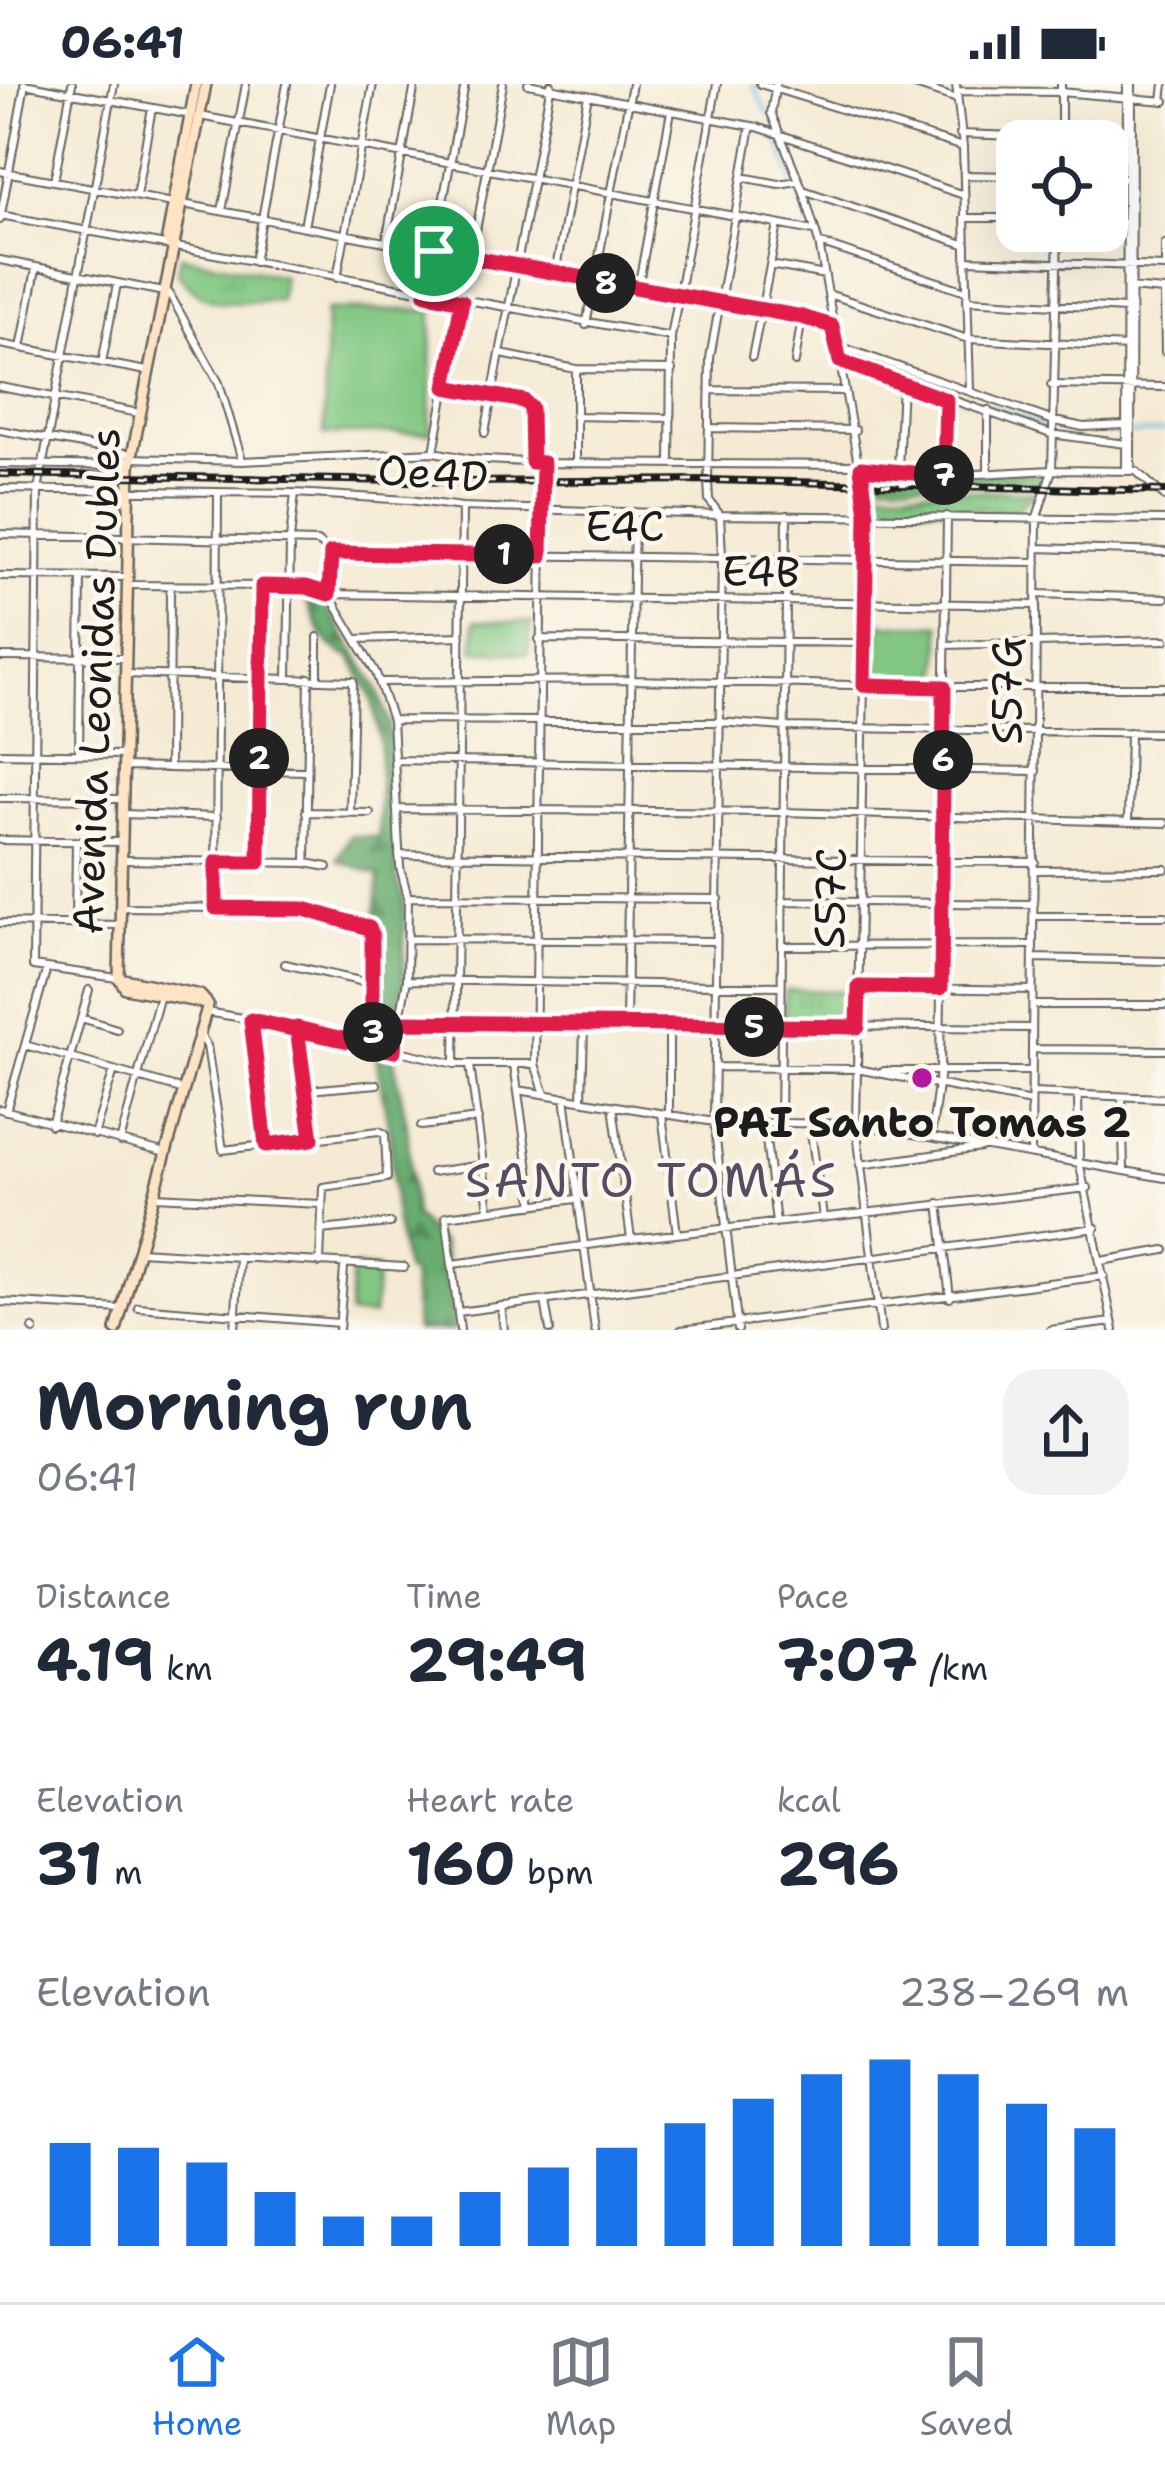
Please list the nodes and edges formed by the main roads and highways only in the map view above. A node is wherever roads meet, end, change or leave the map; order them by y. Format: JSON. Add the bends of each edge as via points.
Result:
{"nodes":[{"id":1,"x":196,"y":84,"type":"edge"},
{"id":2,"x":206,"y":84,"type":"edge"},
{"id":3,"x":195,"y":116,"type":"junction"},
{"id":4,"x":119,"y":978,"type":"junction"},
{"id":5,"x":207,"y":1008,"type":"junction"},
{"id":6,"x":116,"y":1330,"type":"edge"}],
"edges":[{"from":1,"to":3,"type":"main road","name":"Avenida Leonidas Dubles"},
{"from":2,"to":3,"type":"main road","name":"Avenida Leonidas Dubles"},
{"from":3,"to":4,"type":"main road","name":"Avenida Leonidas Dubles","via":[[130,460]]},
{"from":4,"to":5,"type":"main road","via":[[125,988]]},
{"from":4,"to":5,"type":"main road","via":[[196,994]]},
{"from":5,"to":6,"type":"main road"}]}
